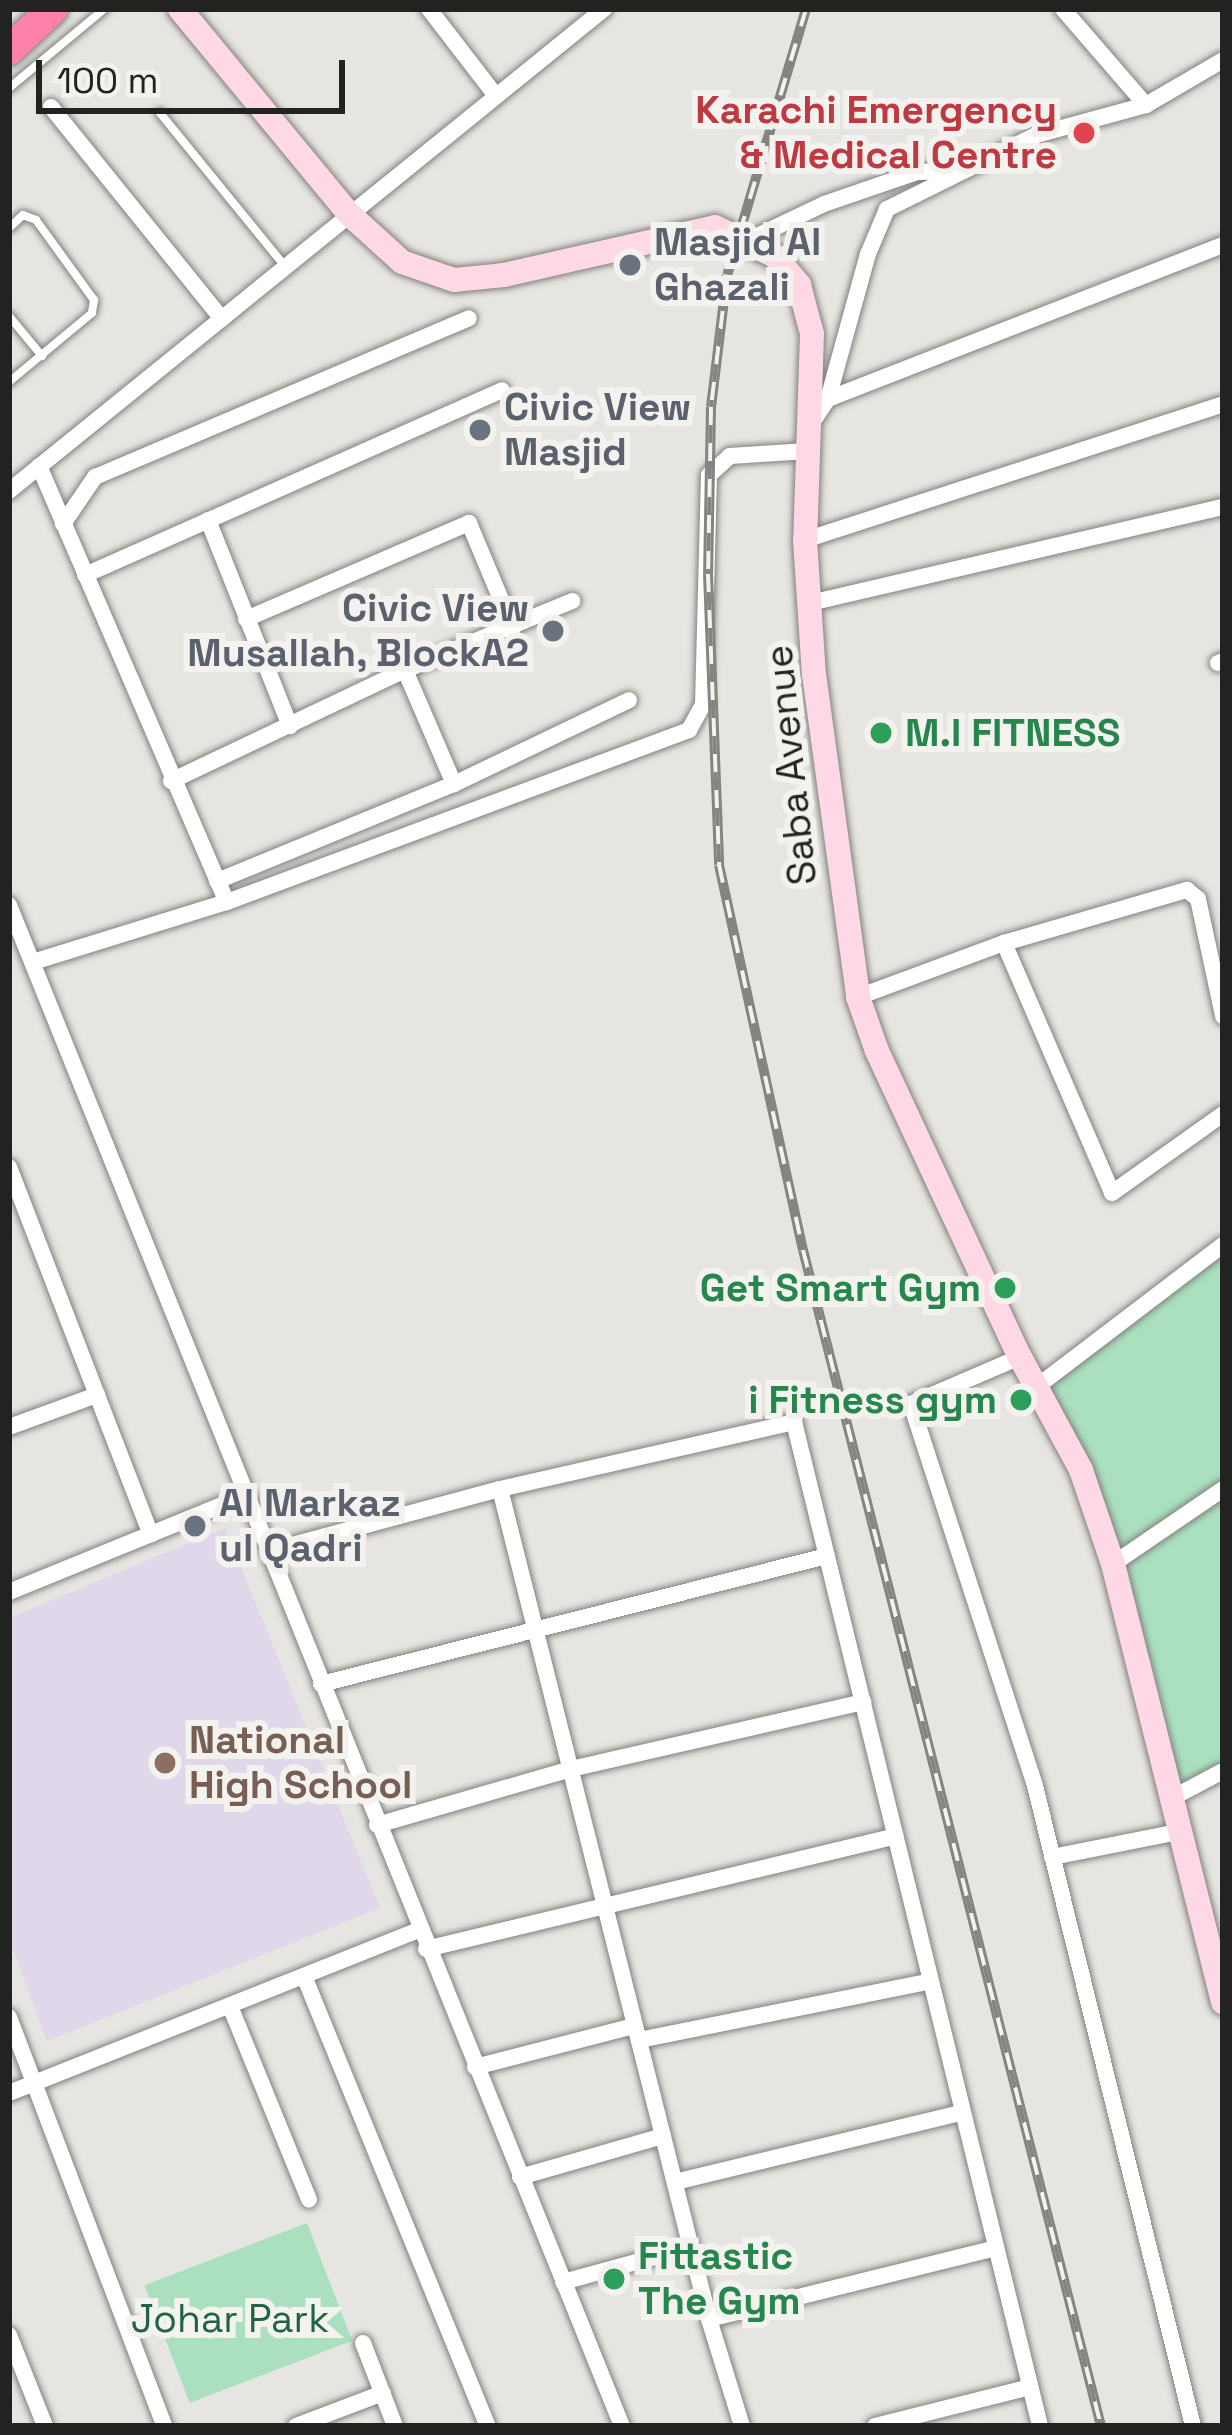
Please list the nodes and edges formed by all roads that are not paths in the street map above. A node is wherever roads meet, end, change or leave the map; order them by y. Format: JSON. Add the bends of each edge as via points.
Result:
{"nodes":[{"id":1,"x":51,"y":9,"type":"edge"},
{"id":2,"x":104,"y":9,"type":"edge"},
{"id":3,"x":180,"y":9,"type":"edge"},
{"id":4,"x":429,"y":9,"type":"edge"},
{"id":5,"x":604,"y":9,"type":"edge"},
{"id":6,"x":1072,"y":12,"type":"edge"},
{"id":7,"x":9,"y":40,"type":"edge"},
{"id":8,"x":9,"y":50,"type":"edge"},
{"id":9,"x":1223,"y":60,"type":"edge"},
{"id":10,"x":9,"y":88,"type":"edge"},
{"id":11,"x":496,"y":96,"type":"junction"},
{"id":12,"x":1146,"y":105,"type":"junction"},
{"id":13,"x":52,"y":107,"type":"dead end"},
{"id":14,"x":160,"y":113,"type":"dead end"},
{"id":15,"x":964,"y":170,"type":"junction"},
{"id":16,"x":348,"y":213,"type":"junction"},
{"id":17,"x":9,"y":228,"type":"edge"},
{"id":18,"x":748,"y":240,"type":"junction"},
{"id":19,"x":1223,"y":245,"type":"edge"},
{"id":20,"x":284,"y":266,"type":"junction"},
{"id":21,"x":9,"y":316,"type":"edge"},
{"id":22,"x":469,"y":318,"type":"dead end"},
{"id":23,"x":222,"y":319,"type":"junction"},
{"id":24,"x":42,"y":356,"type":"junction"},
{"id":25,"x":9,"y":382,"type":"edge"},
{"id":26,"x":502,"y":390,"type":"dead end"},
{"id":27,"x":828,"y":399,"type":"junction"},
{"id":28,"x":1223,"y":404,"type":"edge"},
{"id":29,"x":807,"y":440,"type":"junction"},
{"id":30,"x":39,"y":466,"type":"junction"},
{"id":31,"x":9,"y":491,"type":"edge"},
{"id":32,"x":1223,"y":507,"type":"edge"},
{"id":33,"x":208,"y":520,"type":"junction"},
{"id":34,"x":63,"y":524,"type":"junction"},
{"id":35,"x":805,"y":540,"type":"junction"},
{"id":36,"x":85,"y":575,"type":"junction"},
{"id":37,"x":572,"y":601,"type":"dead end"},
{"id":38,"x":810,"y":603,"type":"junction"},
{"id":39,"x":246,"y":620,"type":"junction"},
{"id":40,"x":513,"y":628,"type":"junction"},
{"id":41,"x":405,"y":670,"type":"junction"},
{"id":42,"x":629,"y":700,"type":"dead end"},
{"id":43,"x":290,"y":727,"type":"junction"},
{"id":44,"x":171,"y":781,"type":"junction"},
{"id":45,"x":454,"y":784,"type":"junction"},
{"id":46,"x":217,"y":881,"type":"junction"},
{"id":47,"x":227,"y":902,"type":"junction"},
{"id":48,"x":9,"y":905,"type":"edge"},
{"id":49,"x":1004,"y":943,"type":"junction"},
{"id":50,"x":17,"y":945,"type":"edge"},
{"id":51,"x":33,"y":962,"type":"junction"},
{"id":52,"x":859,"y":997,"type":"junction"},
{"id":53,"x":1223,"y":1016,"type":"edge"},
{"id":54,"x":1223,"y":1114,"type":"edge"},
{"id":55,"x":9,"y":1167,"type":"edge"},
{"id":56,"x":1223,"y":1245,"type":"edge"},
{"id":57,"x":1020,"y":1357,"type":"junction"},
{"id":58,"x":1039,"y":1385,"type":"junction"},
{"id":59,"x":98,"y":1395,"type":"junction"},
{"id":60,"x":9,"y":1427,"type":"edge"},
{"id":61,"x":500,"y":1489,"type":"junction"},
{"id":62,"x":1223,"y":1489,"type":"edge"},
{"id":63,"x":244,"y":1496,"type":"junction"},
{"id":64,"x":151,"y":1534,"type":"junction"},
{"id":65,"x":270,"y":1551,"type":"junction"},
{"id":66,"x":827,"y":1556,"type":"junction"},
{"id":67,"x":1113,"y":1564,"type":"junction"},
{"id":68,"x":9,"y":1592,"type":"edge"},
{"id":69,"x":536,"y":1629,"type":"junction"},
{"id":70,"x":321,"y":1684,"type":"junction"},
{"id":71,"x":863,"y":1702,"type":"junction"},
{"id":72,"x":571,"y":1769,"type":"junction"},
{"id":73,"x":1219,"y":1780,"type":"edge"},
{"id":74,"x":1174,"y":1797,"type":"junction"},
{"id":75,"x":377,"y":1825,"type":"junction"},
{"id":76,"x":1183,"y":1831,"type":"junction"},
{"id":77,"x":896,"y":1836,"type":"junction"},
{"id":78,"x":1052,"y":1858,"type":"junction"},
{"id":79,"x":605,"y":1906,"type":"junction"},
{"id":80,"x":418,"y":1930,"type":"junction"},
{"id":81,"x":427,"y":1949,"type":"junction"},
{"id":82,"x":304,"y":1976,"type":"junction"},
{"id":83,"x":927,"y":1982,"type":"junction"},
{"id":84,"x":1223,"y":2002,"type":"edge"},
{"id":85,"x":230,"y":2006,"type":"junction"},
{"id":86,"x":9,"y":2017,"type":"edge"},
{"id":87,"x":636,"y":2033,"type":"junction"},
{"id":88,"x":475,"y":2067,"type":"junction"},
{"id":89,"x":34,"y":2084,"type":"junction"},
{"id":90,"x":9,"y":2093,"type":"edge"},
{"id":91,"x":961,"y":2113,"type":"junction"},
{"id":92,"x":663,"y":2136,"type":"junction"},
{"id":93,"x":520,"y":2177,"type":"junction"},
{"id":94,"x":675,"y":2182,"type":"junction"},
{"id":95,"x":309,"y":2200,"type":"dead end"},
{"id":96,"x":691,"y":2247,"type":"junction"},
{"id":97,"x":995,"y":2248,"type":"junction"},
{"id":98,"x":563,"y":2282,"type":"junction"},
{"id":99,"x":709,"y":2319,"type":"junction"},
{"id":100,"x":9,"y":2335,"type":"edge"},
{"id":101,"x":363,"y":2343,"type":"dead end"},
{"id":102,"x":1030,"y":2387,"type":"junction"},
{"id":103,"x":383,"y":2393,"type":"junction"},
{"id":104,"x":44,"y":2426,"type":"edge"},
{"id":105,"x":164,"y":2426,"type":"edge"},
{"id":106,"x":296,"y":2426,"type":"edge"},
{"id":107,"x":395,"y":2426,"type":"edge"},
{"id":108,"x":488,"y":2426,"type":"edge"},
{"id":109,"x":622,"y":2426,"type":"edge"},
{"id":110,"x":742,"y":2426,"type":"edge"},
{"id":111,"x":875,"y":2426,"type":"edge"},
{"id":112,"x":1040,"y":2426,"type":"edge"},
{"id":113,"x":1193,"y":2426,"type":"edge"}],
"edges":[{"from":1,"to":7,"type":"highway"},
{"from":1,"to":8,"type":"highway"},
{"from":2,"to":10,"type":"lane"},
{"from":3,"to":16,"type":"main road"},
{"from":4,"to":11,"type":"street"},
{"from":5,"to":11,"type":"street"},
{"from":6,"to":12,"type":"street"},
{"from":9,"to":12,"type":"street"},
{"from":11,"to":16,"type":"street"},
{"from":12,"to":15,"type":"street","via":[[1036,135]]},
{"from":13,"to":23,"type":"street"},
{"from":14,"to":20,"type":"lane"},
{"from":15,"to":18,"type":"street","via":[[917,172]]},
{"from":15,"to":27,"type":"street","via":[[887,209]]},
{"from":16,"to":18,"type":"main road","via":[[401,262],[454,280],[715,227]]},
{"from":16,"to":20,"type":"street"},
{"from":17,"to":24,"type":"lane","via":[[23,215],[36,220],[94,300],[92,314]]},
{"from":18,"to":29,"type":"main road","name":"Saba Avenue","via":[[775,256],[799,286],[812,334]]},
{"from":19,"to":27,"type":"street"},
{"from":20,"to":23,"type":"street"},
{"from":21,"to":24,"type":"lane"},
{"from":22,"to":34,"type":"street","via":[[95,477]]},
{"from":23,"to":30,"type":"street"},
{"from":24,"to":25,"type":"lane"},
{"from":26,"to":33,"type":"street"},
{"from":27,"to":29,"type":"street"},
{"from":28,"to":35,"type":"street"},
{"from":29,"to":35,"type":"main road","name":"Saba Avenue"},
{"from":29,"to":47,"type":"street","via":[[730,456],[709,475],[703,705],[689,730]]},
{"from":30,"to":31,"type":"street"},
{"from":30,"to":34,"type":"street"},
{"from":32,"to":38,"type":"street"},
{"from":33,"to":36,"type":"street"},
{"from":33,"to":39,"type":"street"},
{"from":34,"to":36,"type":"street"},
{"from":35,"to":38,"type":"main road","name":"Saba Avenue"},
{"from":36,"to":44,"type":"street"},
{"from":37,"to":40,"type":"street"},
{"from":38,"to":52,"type":"main road","name":"Saba Avenue"},
{"from":39,"to":40,"type":"street","via":[[470,523]]},
{"from":39,"to":43,"type":"street"},
{"from":40,"to":41,"type":"street"},
{"from":41,"to":43,"type":"street"},
{"from":41,"to":45,"type":"street"},
{"from":42,"to":45,"type":"street"},
{"from":43,"to":44,"type":"street"},
{"from":44,"to":46,"type":"street"},
{"from":45,"to":46,"type":"street"},
{"from":46,"to":47,"type":"street"},
{"from":47,"to":51,"type":"street"},
{"from":48,"to":50,"type":"street"},
{"from":49,"to":52,"type":"street"},
{"from":49,"to":53,"type":"street","via":[[1186,890],[1198,899]]},
{"from":49,"to":54,"type":"street","via":[[1112,1193]]},
{"from":50,"to":51,"type":"street"},
{"from":51,"to":63,"type":"street"},
{"from":52,"to":57,"type":"main road","name":"Saba Avenue","via":[[877,1052]]},
{"from":55,"to":59,"type":"street"},
{"from":56,"to":58,"type":"street"},
{"from":57,"to":58,"type":"main road","name":"Saba Avenue"},
{"from":57,"to":78,"type":"street","via":[[911,1404]]},
{"from":58,"to":67,"type":"main road","name":"Saba Avenue","via":[[1081,1470]]},
{"from":59,"to":60,"type":"street"},
{"from":59,"to":64,"type":"street"},
{"from":61,"to":65,"type":"street"},
{"from":61,"to":66,"type":"street","via":[[794,1422]]},
{"from":61,"to":69,"type":"street"},
{"from":62,"to":67,"type":"street"},
{"from":63,"to":64,"type":"street"},
{"from":63,"to":65,"type":"street"},
{"from":64,"to":68,"type":"street"},
{"from":65,"to":70,"type":"street"},
{"from":66,"to":69,"type":"street"},
{"from":66,"to":71,"type":"street"},
{"from":67,"to":74,"type":"main road","name":"Saba Avenue"},
{"from":69,"to":70,"type":"street"},
{"from":69,"to":72,"type":"street"},
{"from":70,"to":75,"type":"street"},
{"from":71,"to":72,"type":"street"},
{"from":71,"to":77,"type":"street"},
{"from":72,"to":75,"type":"street"},
{"from":72,"to":79,"type":"street"},
{"from":73,"to":74,"type":"street"},
{"from":74,"to":76,"type":"main road","name":"Saba Avenue"},
{"from":75,"to":80,"type":"street"},
{"from":76,"to":78,"type":"street"},
{"from":76,"to":84,"type":"main road","name":"Saba Avenue"},
{"from":77,"to":79,"type":"street"},
{"from":77,"to":83,"type":"street"},
{"from":78,"to":113,"type":"street"},
{"from":79,"to":81,"type":"street"},
{"from":79,"to":87,"type":"street"},
{"from":80,"to":81,"type":"street"},
{"from":80,"to":82,"type":"street"},
{"from":81,"to":88,"type":"street"},
{"from":82,"to":85,"type":"street"},
{"from":82,"to":108,"type":"street"},
{"from":83,"to":87,"type":"street"},
{"from":83,"to":91,"type":"street"},
{"from":85,"to":89,"type":"street"},
{"from":85,"to":95,"type":"street"},
{"from":86,"to":89,"type":"street"},
{"from":87,"to":88,"type":"street"},
{"from":87,"to":92,"type":"street"},
{"from":88,"to":93,"type":"street"},
{"from":89,"to":90,"type":"street"},
{"from":89,"to":105,"type":"street"},
{"from":91,"to":94,"type":"street"},
{"from":91,"to":97,"type":"street"},
{"from":92,"to":93,"type":"street"},
{"from":92,"to":94,"type":"street"},
{"from":93,"to":98,"type":"street"},
{"from":94,"to":96,"type":"street"},
{"from":96,"to":98,"type":"street"},
{"from":96,"to":99,"type":"street"},
{"from":97,"to":99,"type":"street"},
{"from":97,"to":102,"type":"street"},
{"from":98,"to":109,"type":"street"},
{"from":99,"to":110,"type":"street"},
{"from":100,"to":104,"type":"street"},
{"from":101,"to":103,"type":"street"},
{"from":102,"to":111,"type":"street"},
{"from":102,"to":112,"type":"street"},
{"from":103,"to":106,"type":"street"},
{"from":103,"to":107,"type":"street"}]}
